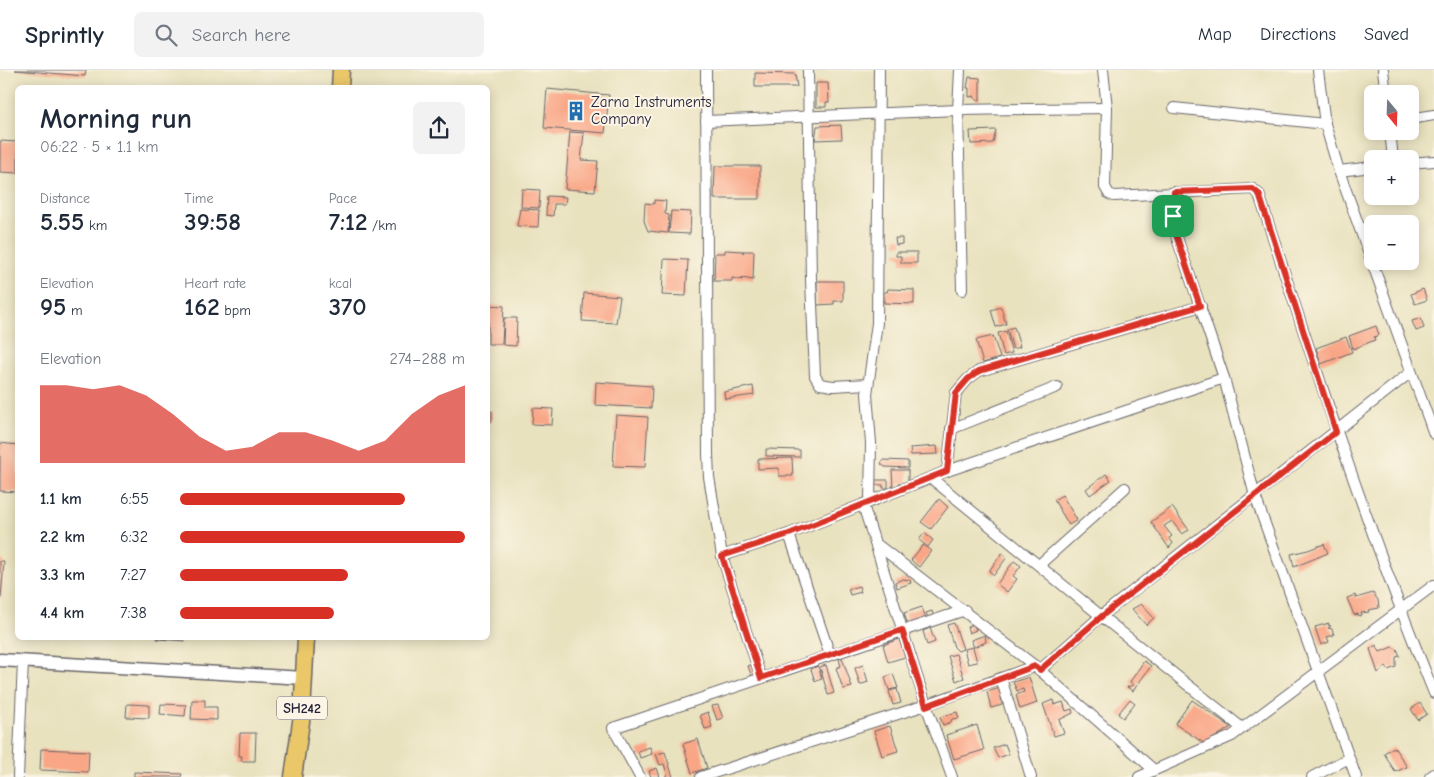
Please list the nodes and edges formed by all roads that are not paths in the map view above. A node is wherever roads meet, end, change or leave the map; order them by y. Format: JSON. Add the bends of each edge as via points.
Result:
{"nodes":[{"id":1,"x":341,"y":70,"type":"edge"},
{"id":2,"x":706,"y":70,"type":"edge"},
{"id":3,"x":808,"y":70,"type":"edge"},
{"id":4,"x":879,"y":70,"type":"edge"},
{"id":5,"x":960,"y":70,"type":"edge"},
{"id":6,"x":1103,"y":70,"type":"edge"},
{"id":7,"x":1318,"y":70,"type":"edge"},
{"id":8,"x":1383,"y":70,"type":"edge"},
{"id":9,"x":340,"y":85,"type":"edge"},
{"id":10,"x":1385,"y":85,"type":"edge"},
{"id":11,"x":1107,"y":108,"type":"junction"},
{"id":12,"x":1174,"y":108,"type":"dead end"},
{"id":13,"x":958,"y":110,"type":"junction"},
{"id":14,"x":879,"y":114,"type":"junction"},
{"id":15,"x":1434,"y":115,"type":"edge"},
{"id":16,"x":809,"y":117,"type":"junction"},
{"id":17,"x":1419,"y":117,"type":"edge"},
{"id":18,"x":706,"y":121,"type":"junction"},
{"id":19,"x":1325,"y":124,"type":"junction"},
{"id":20,"x":1434,"y":161,"type":"edge"},
{"id":21,"x":1419,"y":162,"type":"edge"},
{"id":22,"x":1364,"y":168,"type":"edge"},
{"id":23,"x":1339,"y":171,"type":"junction"},
{"id":24,"x":1174,"y":192,"type":"junction"},
{"id":25,"x":962,"y":290,"type":"dead end"},
{"id":26,"x":1200,"y":306,"type":"junction"},
{"id":27,"x":1411,"y":372,"type":"junction"},
{"id":28,"x":1224,"y":378,"type":"junction"},
{"id":29,"x":868,"y":384,"type":"junction"},
{"id":30,"x":1057,"y":387,"type":"dead end"},
{"id":31,"x":951,"y":429,"type":"junction"},
{"id":32,"x":1336,"y":432,"type":"junction"},
{"id":33,"x":1434,"y":434,"type":"edge"},
{"id":34,"x":947,"y":471,"type":"junction"},
{"id":35,"x":931,"y":478,"type":"junction"},
{"id":36,"x":1125,"y":488,"type":"dead end"},
{"id":37,"x":1255,"y":496,"type":"junction"},
{"id":38,"x":867,"y":503,"type":"junction"},
{"id":39,"x":789,"y":534,"type":"junction"},
{"id":40,"x":875,"y":543,"type":"junction"},
{"id":41,"x":722,"y":556,"type":"junction"},
{"id":42,"x":1039,"y":565,"type":"junction"},
{"id":43,"x":1434,"y":585,"type":"edge"},
{"id":44,"x":965,"y":610,"type":"junction"},
{"id":45,"x":1400,"y":610,"type":"junction"},
{"id":46,"x":1102,"y":616,"type":"junction"},
{"id":47,"x":902,"y":630,"type":"junction"},
{"id":48,"x":306,"y":640,"type":"edge"},
{"id":49,"x":830,"y":655,"type":"junction"},
{"id":50,"x":0,"y":660,"type":"edge"},
{"id":51,"x":23,"y":662,"type":"junction"},
{"id":52,"x":1038,"y":668,"type":"junction"},
{"id":53,"x":1318,"y":670,"type":"junction"},
{"id":54,"x":304,"y":678,"type":"junction"},
{"id":55,"x":761,"y":678,"type":"junction"},
{"id":56,"x":1001,"y":678,"type":"junction"},
{"id":57,"x":1434,"y":693,"type":"edge"},
{"id":58,"x":926,"y":706,"type":"junction"},
{"id":59,"x":1242,"y":728,"type":"junction"},
{"id":60,"x":1349,"y":758,"type":"junction"},
{"id":61,"x":1154,"y":770,"type":"junction"},
{"id":62,"x":1434,"y":774,"type":"edge"},
{"id":63,"x":949,"y":776,"type":"edge"},
{"id":64,"x":18,"y":777,"type":"edge"},
{"id":65,"x":294,"y":777,"type":"edge"},
{"id":66,"x":640,"y":777,"type":"edge"},
{"id":67,"x":701,"y":777,"type":"edge"},
{"id":68,"x":1031,"y":777,"type":"edge"},
{"id":69,"x":1139,"y":777,"type":"edge"},
{"id":70,"x":1312,"y":777,"type":"edge"},
{"id":71,"x":1356,"y":777,"type":"edge"},
{"id":72,"x":1430,"y":777,"type":"edge"}],
"edges":[{"from":1,"to":9,"type":"main road"},
{"from":2,"to":18,"type":"street"},
{"from":3,"to":16,"type":"street"},
{"from":4,"to":14,"type":"street"},
{"from":5,"to":13,"type":"street"},
{"from":6,"to":11,"type":"street"},
{"from":7,"to":19,"type":"street"},
{"from":8,"to":10,"type":"street"},
{"from":11,"to":13,"type":"street"},
{"from":11,"to":24,"type":"street","via":[[1107,192],[1114,196]]},
{"from":12,"to":19,"type":"street"},
{"from":13,"to":14,"type":"street"},
{"from":13,"to":25,"type":"street"},
{"from":14,"to":16,"type":"street"},
{"from":14,"to":29,"type":"street","via":[[877,323]]},
{"from":15,"to":17,"type":"street"},
{"from":16,"to":18,"type":"street"},
{"from":16,"to":29,"type":"street","via":[[815,376],[820,384],[832,386]]},
{"from":18,"to":41,"type":"street","via":[[708,454]]},
{"from":19,"to":23,"type":"street"},
{"from":20,"to":21,"type":"street"},
{"from":22,"to":23,"type":"street"},
{"from":23,"to":27,"type":"street"},
{"from":24,"to":26,"type":"street","via":[[1174,229]]},
{"from":24,"to":32,"type":"street","via":[[1253,189],[1258,192]]},
{"from":26,"to":28,"type":"street"},
{"from":26,"to":31,"type":"street","via":[[979,371],[956,393]]},
{"from":27,"to":32,"type":"street"},
{"from":27,"to":33,"type":"street"},
{"from":28,"to":34,"type":"street"},
{"from":28,"to":37,"type":"street"},
{"from":29,"to":38,"type":"street","via":[[871,443]]},
{"from":30,"to":31,"type":"street"},
{"from":31,"to":34,"type":"street"},
{"from":32,"to":37,"type":"street"},
{"from":32,"to":45,"type":"street"},
{"from":34,"to":35,"type":"street"},
{"from":35,"to":38,"type":"street"},
{"from":35,"to":42,"type":"street"},
{"from":36,"to":42,"type":"street"},
{"from":37,"to":46,"type":"street"},
{"from":37,"to":53,"type":"street"},
{"from":38,"to":39,"type":"street"},
{"from":38,"to":40,"type":"street"},
{"from":39,"to":41,"type":"street"},
{"from":39,"to":49,"type":"street"},
{"from":40,"to":44,"type":"street"},
{"from":40,"to":47,"type":"street"},
{"from":41,"to":55,"type":"street"},
{"from":42,"to":46,"type":"street"},
{"from":43,"to":45,"type":"street"},
{"from":44,"to":47,"type":"street"},
{"from":44,"to":52,"type":"street"},
{"from":45,"to":53,"type":"street"},
{"from":45,"to":57,"type":"street"},
{"from":46,"to":52,"type":"street"},
{"from":46,"to":59,"type":"street"},
{"from":47,"to":49,"type":"street"},
{"from":47,"to":58,"type":"street"},
{"from":48,"to":54,"type":"main road","number":"SH242"},
{"from":49,"to":55,"type":"street"},
{"from":50,"to":51,"type":"street"},
{"from":51,"to":54,"type":"street"},
{"from":51,"to":64,"type":"street"},
{"from":52,"to":56,"type":"street"},
{"from":52,"to":61,"type":"street"},
{"from":53,"to":59,"type":"street"},
{"from":53,"to":60,"type":"street"},
{"from":54,"to":65,"type":"main road","number":"SH242"},
{"from":55,"to":66,"type":"street","via":[[612,728]]},
{"from":56,"to":58,"type":"street"},
{"from":56,"to":68,"type":"street"},
{"from":58,"to":63,"type":"street"},
{"from":58,"to":67,"type":"street"},
{"from":59,"to":61,"type":"street","via":[[1232,736]]},
{"from":60,"to":70,"type":"street"},
{"from":60,"to":71,"type":"street"},
{"from":61,"to":69,"type":"street"},
{"from":62,"to":72,"type":"street"}]}
